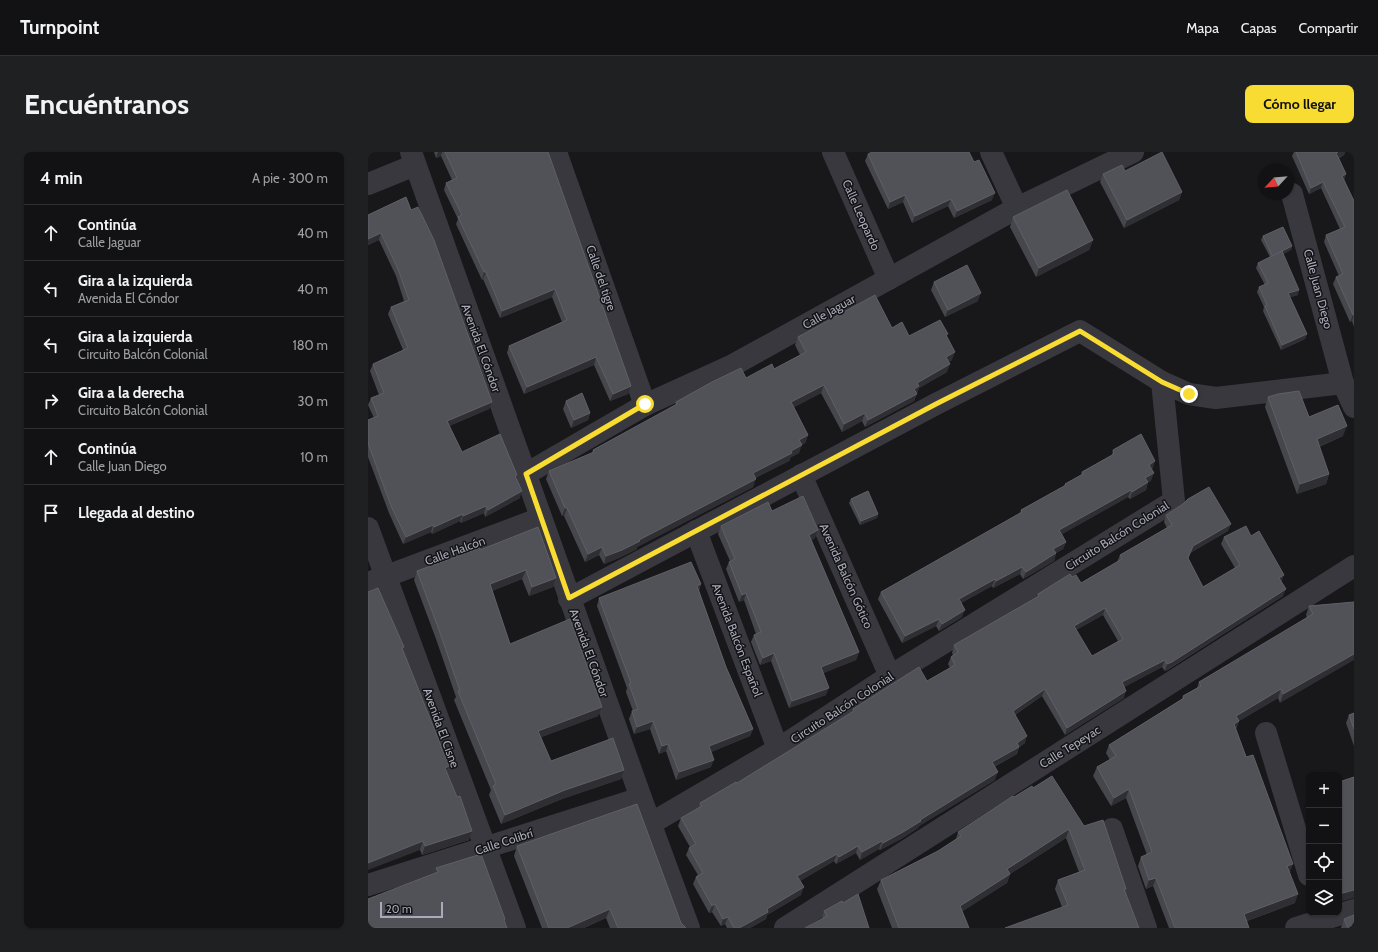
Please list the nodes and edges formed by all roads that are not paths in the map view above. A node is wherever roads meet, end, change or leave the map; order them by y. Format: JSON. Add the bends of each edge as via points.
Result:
{"nodes":[{"id":1,"x":556,"y":152,"type":"edge"},
{"id":2,"x":833,"y":152,"type":"edge"},
{"id":3,"x":991,"y":152,"type":"edge"},
{"id":4,"x":1133,"y":152,"type":"edge"},
{"id":5,"x":413,"y":159,"type":"edge"},
{"id":6,"x":368,"y":184,"type":"edge"},
{"id":7,"x":1294,"y":200,"type":"edge"},
{"id":8,"x":1017,"y":208,"type":"junction"},
{"id":9,"x":889,"y":279,"type":"junction"},
{"id":10,"x":1162,"y":382,"type":"junction"},
{"id":11,"x":1343,"y":383,"type":"junction"},
{"id":12,"x":645,"y":404,"type":"junction"},
{"id":13,"x":1354,"y":407,"type":"edge"},
{"id":14,"x":526,"y":474,"type":"junction"},
{"id":15,"x":801,"y":475,"type":"junction"},
{"id":16,"x":541,"y":518,"type":"junction"},
{"id":17,"x":368,"y":528,"type":"edge"},
{"id":18,"x":696,"y":531,"type":"junction"},
{"id":19,"x":1354,"y":566,"type":"edge"},
{"id":20,"x":377,"y":580,"type":"edge"},
{"id":21,"x":569,"y":598,"type":"junction"},
{"id":22,"x":890,"y":676,"type":"junction"},
{"id":23,"x":1266,"y":733,"type":"dead end"},
{"id":24,"x":778,"y":749,"type":"junction"},
{"id":25,"x":641,"y":798,"type":"junction"},
{"id":26,"x":650,"y":824,"type":"junction"},
{"id":27,"x":1112,"y":828,"type":"dead end"},
{"id":28,"x":486,"y":848,"type":"junction"},
{"id":29,"x":1306,"y":864,"type":"edge"},
{"id":30,"x":368,"y":886,"type":"edge"},
{"id":31,"x":1354,"y":910,"type":"edge"},
{"id":32,"x":1323,"y":920,"type":"edge"},
{"id":33,"x":515,"y":928,"type":"edge"},
{"id":34,"x":689,"y":928,"type":"edge"},
{"id":35,"x":785,"y":928,"type":"edge"},
{"id":36,"x":1146,"y":928,"type":"edge"},
{"id":37,"x":1296,"y":928,"type":"edge"}],
"edges":[{"from":1,"to":12,"type":"street","name":"Calle del tigre"},
{"from":2,"to":9,"type":"street","name":"Calle Leopardo"},
{"from":3,"to":8,"type":"street"},
{"from":4,"to":8,"type":"street","name":"Calle Jaguar"},
{"from":5,"to":6,"type":"street"},
{"from":5,"to":14,"type":"street","name":"Avenida El Cóndor"},
{"from":7,"to":11,"type":"street","name":"Calle Juan Diego"},
{"from":8,"to":9,"type":"street","name":"Calle Jaguar"},
{"from":9,"to":12,"type":"street","name":"Calle Jaguar","via":[[733,365]]},
{"from":10,"to":11,"type":"street","via":[[1189,394],[1216,398]]},
{"from":10,"to":15,"type":"street","via":[[1080,331]]},
{"from":10,"to":22,"type":"street","name":"Circuito Balcón Colonial","via":[[1174,501]]},
{"from":11,"to":13,"type":"street","name":"Calle Juan Diego"},
{"from":12,"to":14,"type":"street","name":"Calle Jaguar"},
{"from":14,"to":16,"type":"street","name":"Avenida El Cóndor"},
{"from":15,"to":18,"type":"street"},
{"from":15,"to":22,"type":"street","name":"Avenida Balcón Gótico"},
{"from":16,"to":20,"type":"street","name":"Calle Halcón"},
{"from":16,"to":21,"type":"street","name":"Avenida El Cóndor"},
{"from":17,"to":20,"type":"street","name":"Avenida El Cisne"},
{"from":18,"to":21,"type":"street"},
{"from":18,"to":24,"type":"street","name":"Avenida Balcón Español"},
{"from":19,"to":35,"type":"street","name":"Calle Tepeyac"},
{"from":20,"to":28,"type":"street","name":"Avenida El Cisne"},
{"from":21,"to":25,"type":"street","name":"Avenida El Cóndor"},
{"from":22,"to":24,"type":"street","name":"Circuito Balcón Colonial"},
{"from":23,"to":29,"type":"street"},
{"from":24,"to":26,"type":"street","name":"Circuito Balcón Colonial"},
{"from":25,"to":26,"type":"street","name":"Avenida El Cóndor"},
{"from":25,"to":28,"type":"street","name":"Calle Colibrí"},
{"from":26,"to":34,"type":"street","name":"Avenida El Cóndor"},
{"from":27,"to":36,"type":"street"},
{"from":28,"to":30,"type":"street","name":"Calle Colibrí"},
{"from":28,"to":33,"type":"street","name":"Avenida El Cisne"},
{"from":31,"to":32,"type":"street"},
{"from":32,"to":37,"type":"street"}]}
